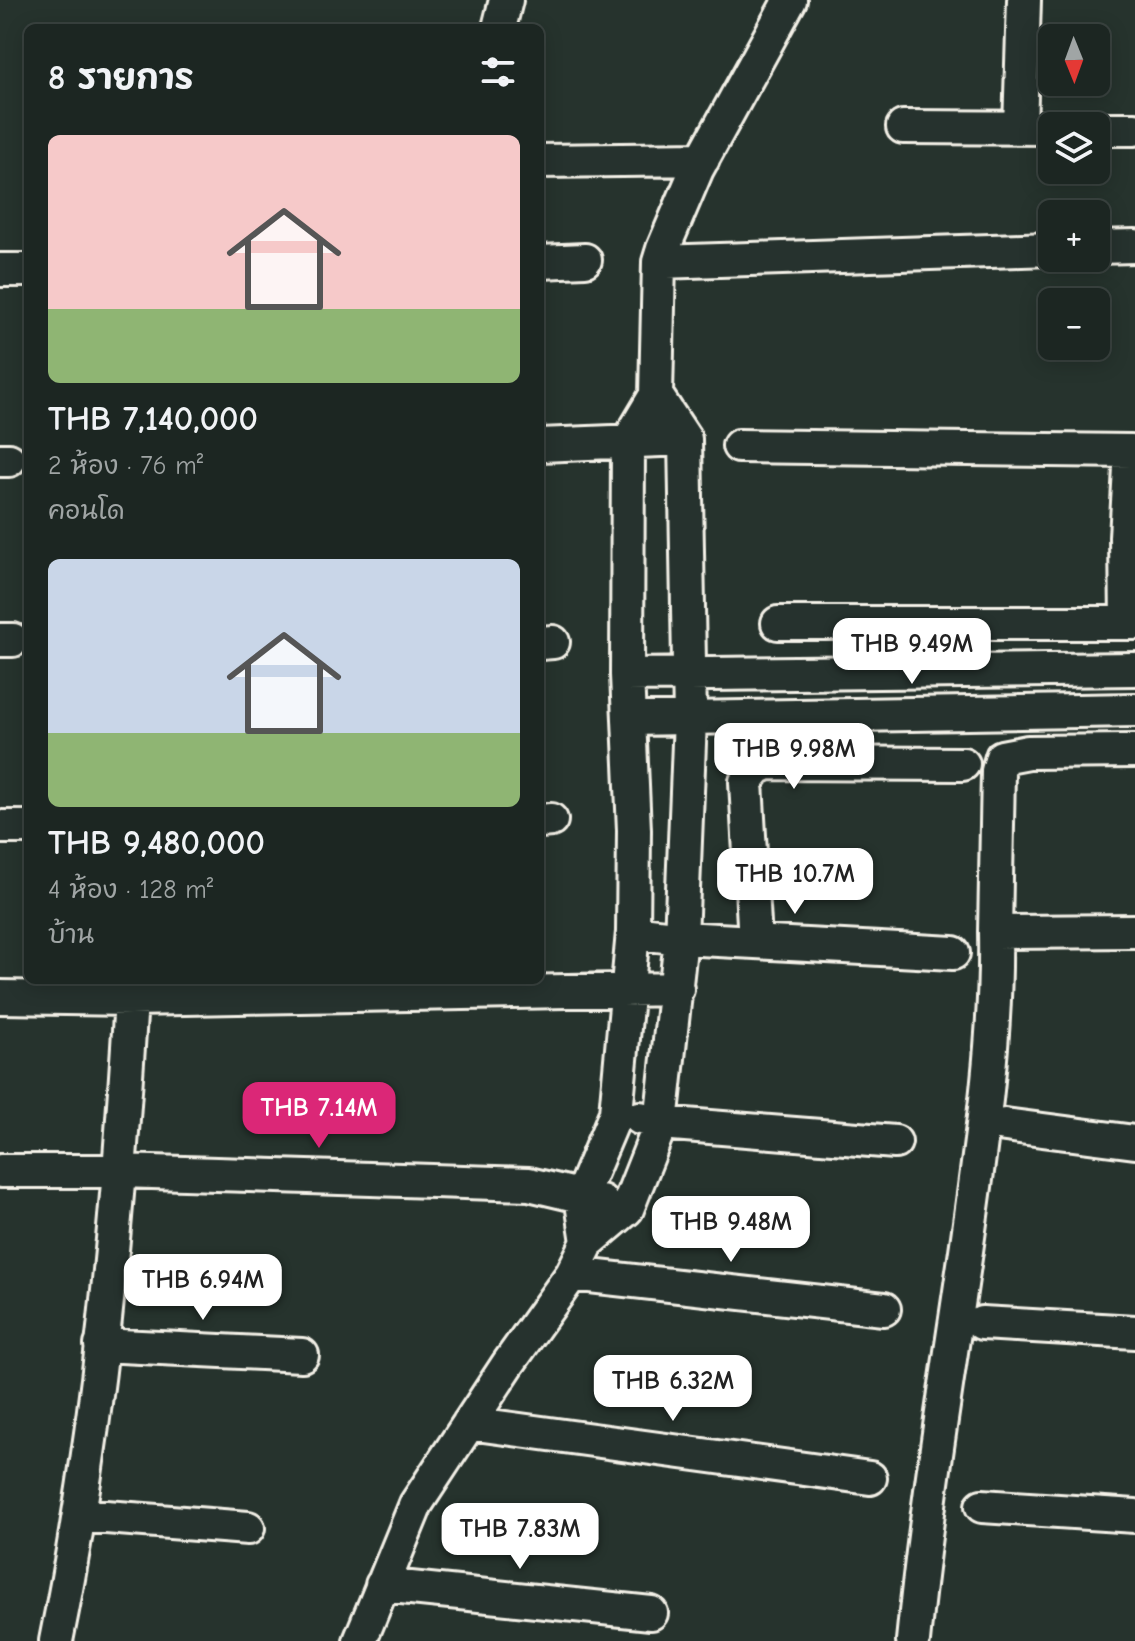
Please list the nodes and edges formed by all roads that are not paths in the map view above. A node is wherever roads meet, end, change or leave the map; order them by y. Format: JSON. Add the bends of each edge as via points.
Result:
{"nodes":[{"id":1,"x":506,"y":0,"type":"edge"},
{"id":2,"x":790,"y":0,"type":"edge"},
{"id":3,"x":1024,"y":0,"type":"edge"},
{"id":4,"x":500,"y":24,"type":"edge"},
{"id":5,"x":903,"y":127,"type":"dead end"},
{"id":6,"x":1020,"y":128,"type":"junction"},
{"id":7,"x":1038,"y":128,"type":"edge"},
{"id":8,"x":1110,"y":129,"type":"edge"},
{"id":9,"x":1135,"y":129,"type":"edge"},
{"id":10,"x":544,"y":161,"type":"edge"},
{"id":11,"x":700,"y":164,"type":"junction"},
{"id":12,"x":1135,"y":246,"type":"edge"},
{"id":13,"x":1110,"y":247,"type":"edge"},
{"id":14,"x":1038,"y":249,"type":"edge"},
{"id":15,"x":661,"y":256,"type":"junction"},
{"id":16,"x":585,"y":260,"type":"dead end"},
{"id":17,"x":544,"y":262,"type":"edge"},
{"id":18,"x":0,"y":270,"type":"edge"},
{"id":19,"x":24,"y":270,"type":"edge"},
{"id":20,"x":656,"y":395,"type":"junction"},
{"id":21,"x":685,"y":439,"type":"junction"},
{"id":22,"x":628,"y":442,"type":"junction"},
{"id":23,"x":1134,"y":442,"type":"edge"},
{"id":24,"x":544,"y":445,"type":"edge"},
{"id":25,"x":739,"y":446,"type":"dead end"},
{"id":26,"x":778,"y":623,"type":"dead end"},
{"id":27,"x":1131,"y":623,"type":"edge"},
{"id":28,"x":1135,"y":669,"type":"edge"},
{"id":29,"x":985,"y":672,"type":"junction"},
{"id":30,"x":627,"y":675,"type":"junction"},
{"id":31,"x":690,"y":675,"type":"junction"},
{"id":32,"x":1135,"y":710,"type":"edge"},
{"id":33,"x":989,"y":713,"type":"junction"},
{"id":34,"x":629,"y":719,"type":"junction"},
{"id":35,"x":690,"y":719,"type":"junction"},
{"id":36,"x":1135,"y":751,"type":"edge"},
{"id":37,"x":963,"y":764,"type":"dead end"},
{"id":38,"x":0,"y":827,"type":"edge"},
{"id":39,"x":24,"y":827,"type":"edge"},
{"id":40,"x":1135,"y":931,"type":"edge"},
{"id":41,"x":633,"y":932,"type":"junction"},
{"id":42,"x":995,"y":932,"type":"junction"},
{"id":43,"x":681,"y":938,"type":"junction"},
{"id":44,"x":755,"y":942,"type":"junction"},
{"id":45,"x":953,"y":953,"type":"dead end"},
{"id":46,"x":677,"y":989,"type":"junction"},
{"id":47,"x":628,"y":991,"type":"junction"},
{"id":48,"x":0,"y":997,"type":"edge"},
{"id":49,"x":131,"y":999,"type":"junction"},
{"id":50,"x":616,"y":1113,"type":"junction"},
{"id":51,"x":661,"y":1123,"type":"junction"},
{"id":52,"x":1005,"y":1125,"type":"dead end"},
{"id":53,"x":895,"y":1142,"type":"dead end"},
{"id":54,"x":1135,"y":1142,"type":"edge"},
{"id":55,"x":0,"y":1171,"type":"edge"},
{"id":56,"x":120,"y":1171,"type":"junction"},
{"id":57,"x":581,"y":1196,"type":"junction"},
{"id":58,"x":627,"y":1209,"type":"junction"},
{"id":59,"x":588,"y":1242,"type":"junction"},
{"id":60,"x":572,"y":1274,"type":"junction"},
{"id":61,"x":884,"y":1309,"type":"dead end"},
{"id":62,"x":982,"y":1323,"type":"dead end"},
{"id":63,"x":1135,"y":1332,"type":"edge"},
{"id":64,"x":101,"y":1345,"type":"junction"},
{"id":65,"x":302,"y":1355,"type":"dead end"},
{"id":66,"x":469,"y":1423,"type":"junction"},
{"id":67,"x":870,"y":1478,"type":"dead end"},
{"id":68,"x":982,"y":1506,"type":"dead end"},
{"id":69,"x":80,"y":1515,"type":"junction"},
{"id":70,"x":1135,"y":1516,"type":"edge"},
{"id":71,"x":248,"y":1528,"type":"dead end"},
{"id":72,"x":382,"y":1585,"type":"junction"},
{"id":73,"x":651,"y":1613,"type":"dead end"},
{"id":74,"x":56,"y":1641,"type":"edge"},
{"id":75,"x":360,"y":1641,"type":"edge"},
{"id":76,"x":913,"y":1641,"type":"edge"}],
"edges":[{"from":1,"to":4,"type":"street"},
{"from":2,"to":11,"type":"street"},
{"from":3,"to":6,"type":"street"},
{"from":5,"to":6,"type":"street"},
{"from":6,"to":7,"type":"street"},
{"from":8,"to":9,"type":"street"},
{"from":10,"to":11,"type":"street"},
{"from":11,"to":15,"type":"street"},
{"from":12,"to":13,"type":"street"},
{"from":14,"to":15,"type":"street"},
{"from":15,"to":20,"type":"street"},
{"from":16,"to":17,"type":"street"},
{"from":18,"to":19,"type":"street"},
{"from":20,"to":21,"type":"street"},
{"from":20,"to":22,"type":"street"},
{"from":21,"to":22,"type":"street"},
{"from":21,"to":31,"type":"street"},
{"from":22,"to":24,"type":"street"},
{"from":22,"to":30,"type":"street"},
{"from":23,"to":25,"type":"street"},
{"from":23,"to":27,"type":"street","via":[[1126,537]]},
{"from":26,"to":27,"type":"street"},
{"from":28,"to":29,"type":"street"},
{"from":29,"to":31,"type":"street"},
{"from":29,"to":33,"type":"street"},
{"from":30,"to":31,"type":"street"},
{"from":30,"to":34,"type":"street"},
{"from":31,"to":35,"type":"street"},
{"from":32,"to":33,"type":"street"},
{"from":33,"to":35,"type":"street"},
{"from":34,"to":35,"type":"street"},
{"from":34,"to":41,"type":"street"},
{"from":35,"to":43,"type":"street"},
{"from":36,"to":42,"type":"street","via":[[1002,757]]},
{"from":37,"to":44,"type":"street","via":[[768,763],[757,768],[746,782]]},
{"from":38,"to":39,"type":"street"},
{"from":40,"to":42,"type":"street"},
{"from":41,"to":43,"type":"street"},
{"from":41,"to":47,"type":"street"},
{"from":42,"to":76,"type":"street","via":[[983,1129]]},
{"from":43,"to":44,"type":"street"},
{"from":43,"to":46,"type":"street"},
{"from":44,"to":45,"type":"street"},
{"from":46,"to":47,"type":"street"},
{"from":46,"to":51,"type":"street"},
{"from":47,"to":49,"type":"street"},
{"from":47,"to":50,"type":"street"},
{"from":48,"to":49,"type":"street"},
{"from":49,"to":56,"type":"street"},
{"from":50,"to":51,"type":"street"},
{"from":50,"to":57,"type":"street"},
{"from":51,"to":53,"type":"street"},
{"from":51,"to":58,"type":"street"},
{"from":52,"to":54,"type":"street"},
{"from":55,"to":56,"type":"street"},
{"from":56,"to":57,"type":"street","via":[[529,1184]]},
{"from":56,"to":64,"type":"street"},
{"from":57,"to":58,"type":"street"},
{"from":57,"to":59,"type":"street"},
{"from":58,"to":59,"type":"street"},
{"from":59,"to":60,"type":"street"},
{"from":60,"to":61,"type":"street"},
{"from":60,"to":66,"type":"street"},
{"from":62,"to":63,"type":"street"},
{"from":64,"to":65,"type":"street"},
{"from":64,"to":69,"type":"street"},
{"from":66,"to":67,"type":"street"},
{"from":66,"to":72,"type":"street","via":[[416,1504]]},
{"from":68,"to":70,"type":"street"},
{"from":69,"to":71,"type":"street"},
{"from":69,"to":74,"type":"street"},
{"from":72,"to":73,"type":"street"},
{"from":72,"to":75,"type":"street"}]}
